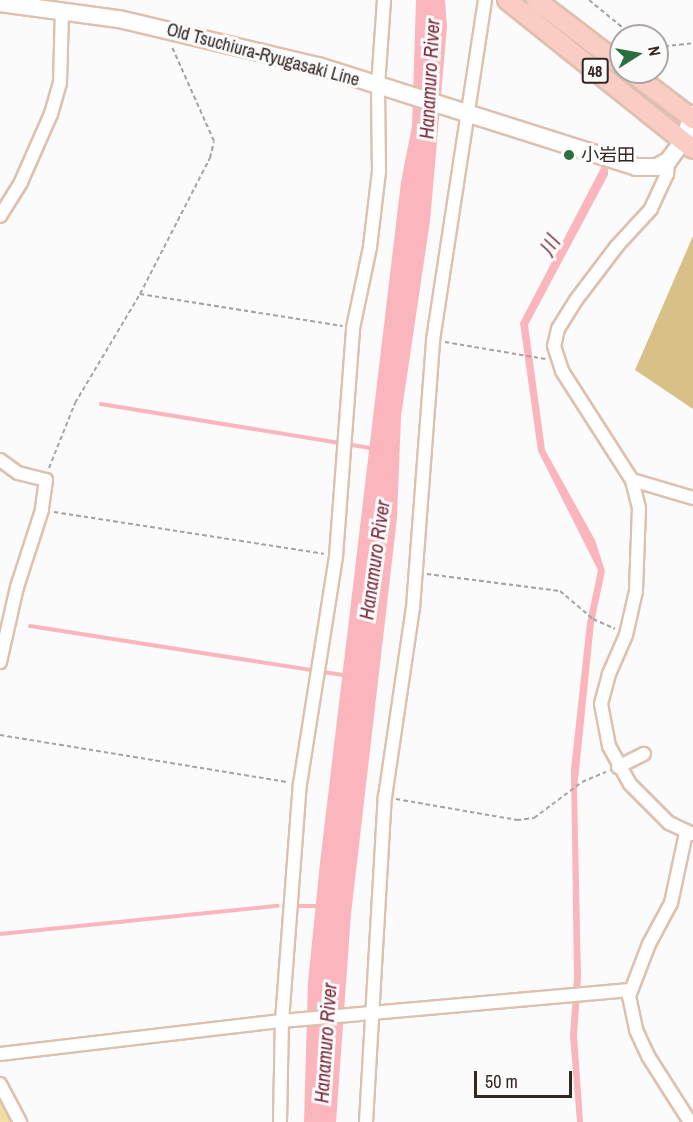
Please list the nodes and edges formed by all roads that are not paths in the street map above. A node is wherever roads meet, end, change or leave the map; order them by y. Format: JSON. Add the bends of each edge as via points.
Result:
{"nodes":[{"id":1,"x":384,"y":0,"type":"edge"},
{"id":2,"x":507,"y":0,"type":"edge"},
{"id":3,"x":536,"y":0,"type":"edge"},
{"id":4,"x":485,"y":1,"type":"edge"},
{"id":5,"x":0,"y":3,"type":"edge"},
{"id":6,"x":62,"y":10,"type":"junction"},
{"id":7,"x":609,"y":56,"type":"edge"},
{"id":8,"x":648,"y":84,"type":"edge"},
{"id":9,"x":382,"y":87,"type":"junction"},
{"id":10,"x":461,"y":112,"type":"junction"},
{"id":11,"x":693,"y":117,"type":"edge"},
{"id":12,"x":688,"y":145,"type":"edge"},
{"id":13,"x":668,"y":161,"type":"junction"},
{"id":14,"x":0,"y":216,"type":"edge"},
{"id":15,"x":0,"y":460,"type":"edge"},
{"id":16,"x":632,"y":480,"type":"junction"},
{"id":17,"x":693,"y":498,"type":"edge"},
{"id":18,"x":0,"y":662,"type":"edge"},
{"id":19,"x":644,"y":754,"type":"dead end"},
{"id":20,"x":618,"y":767,"type":"junction"},
{"id":21,"x":689,"y":833,"type":"edge"},
{"id":22,"x":630,"y":990,"type":"junction"},
{"id":23,"x":371,"y":1013,"type":"junction"},
{"id":24,"x":282,"y":1021,"type":"junction"},
{"id":25,"x":0,"y":1054,"type":"edge"},
{"id":26,"x":0,"y":1084,"type":"edge"},
{"id":27,"x":20,"y":1122,"type":"edge"},
{"id":28,"x":280,"y":1122,"type":"edge"},
{"id":29,"x":366,"y":1122,"type":"edge"},
{"id":30,"x":690,"y":1122,"type":"edge"}],
"edges":[{"from":1,"to":9,"type":"street"},
{"from":2,"to":12,"type":"main road","number":"48"},
{"from":3,"to":7,"type":"main road","number":"48"},
{"from":4,"to":10,"type":"street"},
{"from":5,"to":6,"type":"street","name":"Old Tsuchiura-Ryugasaki Line"},
{"from":6,"to":9,"type":"street","name":"Old Tsuchiura-Ryugasaki Line","via":[[318,66]]},
{"from":6,"to":14,"type":"street","via":[[60,82],[51,114],[21,182]]},
{"from":8,"to":11,"type":"main road","number":"48"},
{"from":9,"to":10,"type":"street","name":"Old Tsuchiura-Ryugasaki Line"},
{"from":9,"to":24,"type":"street","via":[[379,171],[370,247],[353,328],[336,556],[300,784]]},
{"from":10,"to":13,"type":"street","name":"Old Tsuchiura-Ryugasaki Line","via":[[636,167],[657,167]]},
{"from":10,"to":23,"type":"street","via":[[433,340],[416,572],[385,797]]},
{"from":11,"to":12,"type":"street"},
{"from":12,"to":13,"type":"street"},
{"from":13,"to":16,"type":"street","via":[[667,174],[651,209],[616,246],[558,329],[554,346],[559,361]]},
{"from":15,"to":18,"type":"street","via":[[18,473],[46,480],[42,510],[17,587]]},
{"from":16,"to":17,"type":"street"},
{"from":16,"to":20,"type":"street","via":[[639,508],[636,591],[626,635],[601,704],[609,746]]},
{"from":19,"to":20,"type":"street"},
{"from":20,"to":21,"type":"street","via":[[669,823]]},
{"from":21,"to":22,"type":"street","via":[[671,903]]},
{"from":22,"to":23,"type":"street"},
{"from":22,"to":30,"type":"street","via":[[636,1030]]},
{"from":23,"to":24,"type":"street"},
{"from":23,"to":29,"type":"street"},
{"from":24,"to":25,"type":"street"},
{"from":24,"to":28,"type":"street"},
{"from":26,"to":27,"type":"street"}]}
